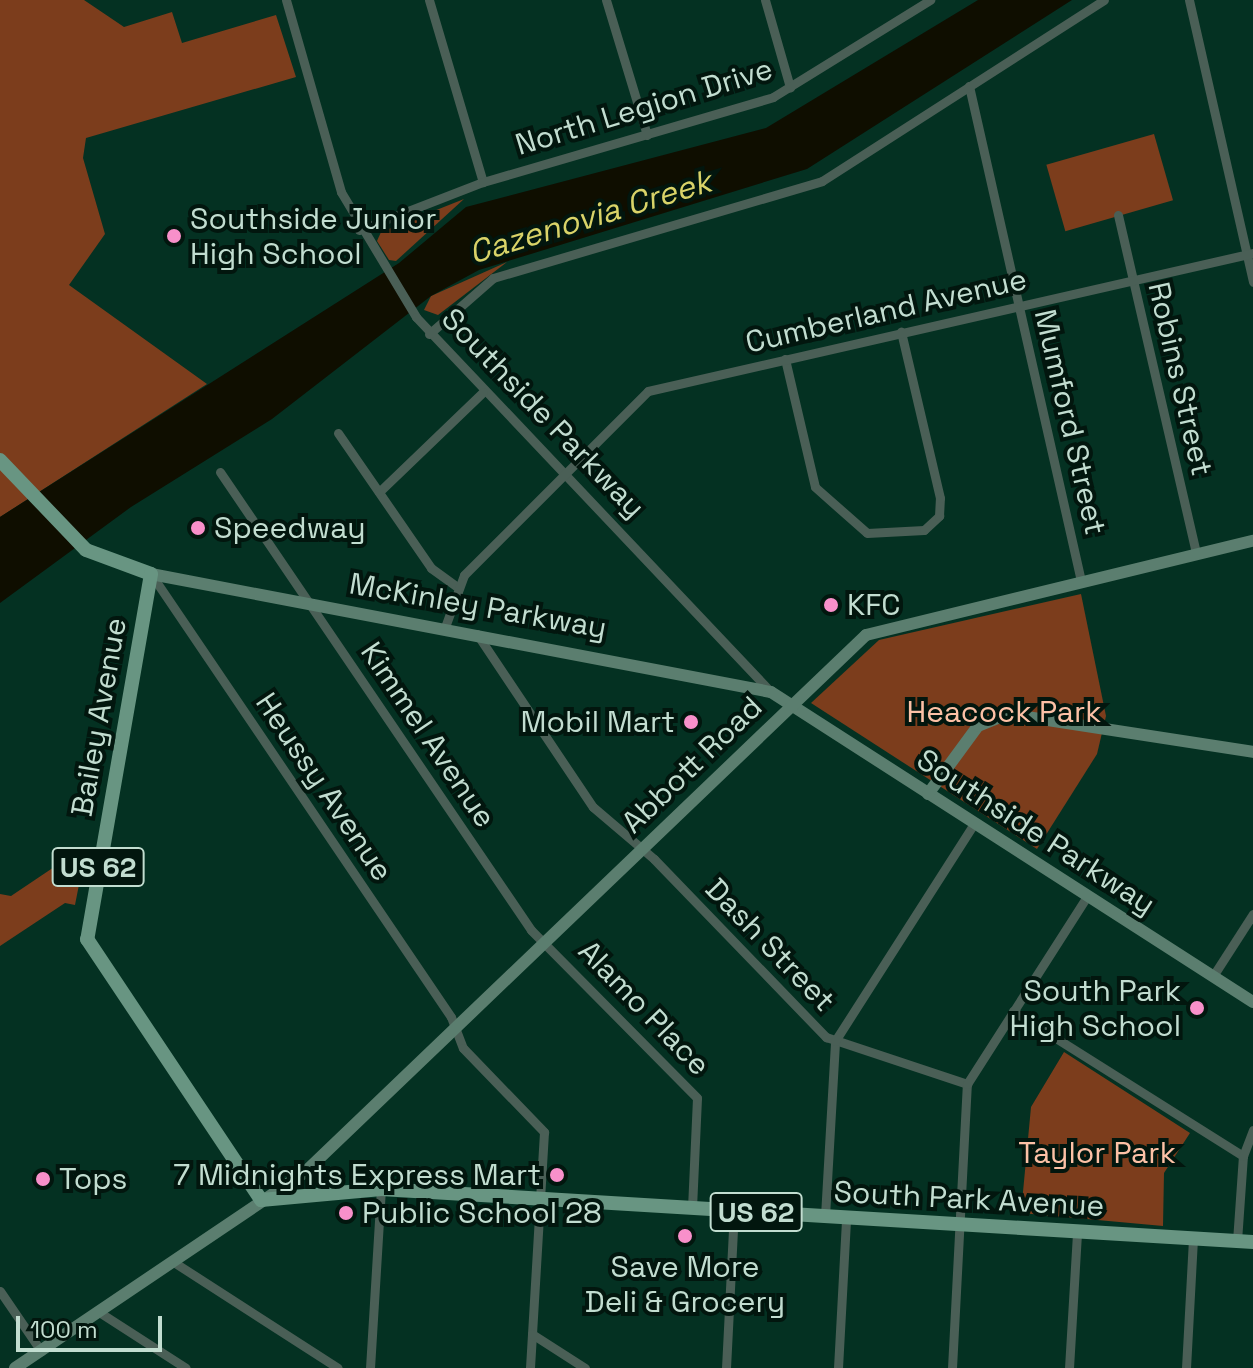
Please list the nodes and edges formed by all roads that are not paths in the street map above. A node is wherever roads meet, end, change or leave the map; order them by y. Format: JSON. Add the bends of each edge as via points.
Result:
{"nodes":[{"id":1,"x":286,"y":0,"type":"edge"},
{"id":2,"x":429,"y":0,"type":"edge"},
{"id":3,"x":606,"y":0,"type":"edge"},
{"id":4,"x":765,"y":0,"type":"edge"},
{"id":5,"x":1104,"y":0,"type":"edge"},
{"id":6,"x":1189,"y":0,"type":"edge"},
{"id":7,"x":926,"y":1,"type":"edge"},
{"id":8,"x":969,"y":86,"type":"junction"},
{"id":9,"x":790,"y":87,"type":"junction"},
{"id":10,"x":647,"y":135,"type":"junction"},
{"id":11,"x":483,"y":182,"type":"junction"},
{"id":12,"x":1118,"y":215,"type":"dead end"},
{"id":13,"x":359,"y":230,"type":"junction"},
{"id":14,"x":1250,"y":253,"type":"edge"},
{"id":15,"x":1132,"y":281,"type":"junction"},
{"id":16,"x":1253,"y":282,"type":"edge"},
{"id":17,"x":1019,"y":305,"type":"junction"},
{"id":18,"x":901,"y":332,"type":"junction"},
{"id":19,"x":429,"y":334,"type":"junction"},
{"id":20,"x":785,"y":359,"type":"junction"},
{"id":21,"x":483,"y":392,"type":"junction"},
{"id":22,"x":338,"y":433,"type":"dead end"},
{"id":23,"x":0,"y":460,"type":"edge"},
{"id":24,"x":220,"y":472,"type":"dead end"},
{"id":25,"x":562,"y":475,"type":"junction"},
{"id":26,"x":379,"y":492,"type":"junction"},
{"id":27,"x":1253,"y":541,"type":"edge"},
{"id":28,"x":1196,"y":554,"type":"junction"},
{"id":29,"x":151,"y":574,"type":"junction"},
{"id":30,"x":1081,"y":581,"type":"junction"},
{"id":31,"x":456,"y":586,"type":"junction"},
{"id":32,"x":310,"y":603,"type":"junction"},
{"id":33,"x":445,"y":627,"type":"junction"},
{"id":34,"x":475,"y":632,"type":"junction"},
{"id":35,"x":771,"y":692,"type":"junction"},
{"id":36,"x":791,"y":705,"type":"junction"},
{"id":37,"x":1253,"y":752,"type":"edge"},
{"id":38,"x":928,"y":794,"type":"junction"},
{"id":39,"x":974,"y":824,"type":"junction"},
{"id":40,"x":641,"y":850,"type":"junction"},
{"id":41,"x":1087,"y":896,"type":"junction"},
{"id":42,"x":1253,"y":914,"type":"edge"},
{"id":43,"x":544,"y":943,"type":"junction"},
{"id":44,"x":1213,"y":976,"type":"junction"},
{"id":45,"x":1253,"y":1002,"type":"edge"},
{"id":46,"x":1013,"y":1011,"type":"junction"},
{"id":47,"x":456,"y":1029,"type":"junction"},
{"id":48,"x":835,"y":1041,"type":"junction"},
{"id":49,"x":967,"y":1084,"type":"junction"},
{"id":50,"x":1253,"y":1130,"type":"edge"},
{"id":51,"x":1243,"y":1156,"type":"junction"},
{"id":52,"x":381,"y":1189,"type":"junction"},
{"id":53,"x":540,"y":1199,"type":"junction"},
{"id":54,"x":261,"y":1200,"type":"junction"},
{"id":55,"x":692,"y":1209,"type":"junction"},
{"id":56,"x":734,"y":1211,"type":"junction"},
{"id":57,"x":825,"y":1216,"type":"junction"},
{"id":58,"x":846,"y":1218,"type":"junction"},
{"id":59,"x":960,"y":1224,"type":"junction"},
{"id":60,"x":1077,"y":1232,"type":"junction"},
{"id":61,"x":1193,"y":1239,"type":"junction"},
{"id":62,"x":1237,"y":1241,"type":"junction"},
{"id":63,"x":1253,"y":1242,"type":"edge"},
{"id":64,"x":172,"y":1261,"type":"junction"},
{"id":65,"x":0,"y":1291,"type":"edge"},
{"id":66,"x":99,"y":1312,"type":"junction"},
{"id":67,"x":532,"y":1334,"type":"junction"},
{"id":68,"x":41,"y":1351,"type":"junction"},
{"id":69,"x":15,"y":1368,"type":"edge"},
{"id":70,"x":186,"y":1368,"type":"edge"},
{"id":71,"x":338,"y":1368,"type":"edge"},
{"id":72,"x":370,"y":1368,"type":"edge"},
{"id":73,"x":530,"y":1368,"type":"edge"},
{"id":74,"x":585,"y":1368,"type":"edge"},
{"id":75,"x":726,"y":1368,"type":"edge"},
{"id":76,"x":838,"y":1368,"type":"edge"},
{"id":77,"x":952,"y":1368,"type":"edge"},
{"id":78,"x":1069,"y":1368,"type":"edge"},
{"id":79,"x":1186,"y":1368,"type":"edge"}],
"edges":[{"from":1,"to":13,"type":"street","name":"Southside Parkway"},
{"from":2,"to":11,"type":"street"},
{"from":3,"to":10,"type":"street"},
{"from":4,"to":9,"type":"street"},
{"from":5,"to":8,"type":"street"},
{"from":6,"to":14,"type":"street"},
{"from":7,"to":9,"type":"street","name":"North Legion Drive"},
{"from":8,"to":17,"type":"street","name":"Mumford Street"},
{"from":8,"to":19,"type":"street","via":[[822,181],[493,278]]},
{"from":9,"to":10,"type":"street","name":"North Legion Drive"},
{"from":10,"to":11,"type":"street","name":"North Legion Drive"},
{"from":11,"to":13,"type":"street","name":"North Legion Drive"},
{"from":12,"to":15,"type":"street","name":"Robins Street"},
{"from":13,"to":19,"type":"street","name":"Southside Parkway"},
{"from":14,"to":15,"type":"street","name":"Cumberland Avenue"},
{"from":14,"to":16,"type":"street"},
{"from":15,"to":17,"type":"street","name":"Cumberland Avenue"},
{"from":15,"to":28,"type":"street","name":"Robins Street"},
{"from":17,"to":18,"type":"street","name":"Cumberland Avenue"},
{"from":17,"to":30,"type":"street","name":"Mumford Street"},
{"from":18,"to":20,"type":"street","name":"Cumberland Avenue"},
{"from":18,"to":20,"type":"street","via":[[940,498],[939,516],[924,530],[867,533],[815,487]]},
{"from":19,"to":21,"type":"street","name":"Southside Parkway"},
{"from":20,"to":25,"type":"street","name":"Cumberland Avenue","via":[[648,391]]},
{"from":21,"to":25,"type":"street","name":"Southside Parkway"},
{"from":21,"to":26,"type":"street"},
{"from":22,"to":26,"type":"street"},
{"from":23,"to":29,"type":"main road","via":[[86,550]]},
{"from":24,"to":32,"type":"street","name":"Kimmel Avenue"},
{"from":25,"to":31,"type":"street","name":"Cumberland Avenue"},
{"from":25,"to":35,"type":"street","name":"Southside Parkway"},
{"from":26,"to":31,"type":"street","via":[[431,568]]},
{"from":27,"to":28,"type":"street","name":"Abbott Road"},
{"from":28,"to":30,"type":"street","name":"Abbott Road"},
{"from":29,"to":32,"type":"street","name":"McKinley Parkway"},
{"from":29,"to":47,"type":"street","name":"Heussy Avenue"},
{"from":29,"to":54,"type":"main road","name":"Bailey Avenue","number":"US 62","via":[[87,939]]},
{"from":30,"to":36,"type":"street","name":"Abbott Road","via":[[875,629]]},
{"from":31,"to":33,"type":"street"},
{"from":32,"to":33,"type":"street","name":"McKinley Parkway"},
{"from":32,"to":43,"type":"street","name":"Kimmel Avenue"},
{"from":33,"to":34,"type":"street","name":"McKinley Parkway"},
{"from":34,"to":35,"type":"street","name":"McKinley Parkway"},
{"from":34,"to":40,"type":"street","name":"Dash Street","via":[[593,807]]},
{"from":35,"to":36,"type":"street","name":"McKinley Parkway"},
{"from":36,"to":38,"type":"street","name":"Southside Parkway"},
{"from":36,"to":40,"type":"street","name":"Abbott Road"},
{"from":37,"to":38,"type":"street","via":[[1008,714],[978,726]]},
{"from":38,"to":39,"type":"street","name":"Southside Parkway"},
{"from":39,"to":41,"type":"street","name":"Southside Parkway"},
{"from":39,"to":48,"type":"street"},
{"from":40,"to":43,"type":"street","name":"Abbott Road"},
{"from":40,"to":48,"type":"street","name":"Dash Street"},
{"from":41,"to":44,"type":"street","name":"Southside Parkway"},
{"from":41,"to":46,"type":"street"},
{"from":42,"to":44,"type":"street"},
{"from":43,"to":47,"type":"street","name":"Abbott Road"},
{"from":43,"to":55,"type":"street","name":"Alamo Place","via":[[697,1098]]},
{"from":44,"to":45,"type":"street","name":"Southside Parkway"},
{"from":46,"to":49,"type":"street"},
{"from":46,"to":51,"type":"street"},
{"from":47,"to":53,"type":"street","name":"Heussy Avenue","via":[[463,1048],[544,1132]]},
{"from":47,"to":54,"type":"street","name":"Abbott Road","via":[[304,1173]]},
{"from":48,"to":49,"type":"street","name":"Dash Street"},
{"from":48,"to":57,"type":"street"},
{"from":49,"to":59,"type":"street"},
{"from":50,"to":51,"type":"street"},
{"from":51,"to":62,"type":"street"},
{"from":52,"to":53,"type":"main road","name":"South Park Avenue","number":"US 62"},
{"from":52,"to":54,"type":"main road","name":"South Park Avenue","number":"US 62"},
{"from":52,"to":72,"type":"street"},
{"from":53,"to":55,"type":"main road","name":"South Park Avenue","number":"US 62"},
{"from":53,"to":67,"type":"street","name":"Heussy Avenue"},
{"from":54,"to":64,"type":"street","name":"South Park Avenue"},
{"from":55,"to":56,"type":"main road","name":"South Park Avenue","number":"US 62"},
{"from":56,"to":57,"type":"main road","name":"South Park Avenue","number":"US 62"},
{"from":56,"to":75,"type":"street"},
{"from":57,"to":58,"type":"main road","name":"South Park Avenue","number":"US 62"},
{"from":58,"to":59,"type":"main road","name":"South Park Avenue","number":"US 62"},
{"from":58,"to":76,"type":"street"},
{"from":59,"to":60,"type":"main road","name":"South Park Avenue","number":"US 62"},
{"from":59,"to":77,"type":"street"},
{"from":60,"to":61,"type":"main road","name":"South Park Avenue","number":"US 62"},
{"from":60,"to":78,"type":"street"},
{"from":61,"to":62,"type":"main road","name":"South Park Avenue","number":"US 62"},
{"from":61,"to":79,"type":"street"},
{"from":62,"to":63,"type":"main road","name":"South Park Avenue","number":"US 62"},
{"from":64,"to":66,"type":"street","name":"South Park Avenue"},
{"from":64,"to":71,"type":"street"},
{"from":65,"to":68,"type":"street"},
{"from":66,"to":68,"type":"street","name":"South Park Avenue"},
{"from":66,"to":70,"type":"street"},
{"from":67,"to":73,"type":"street","name":"Heussy Avenue"},
{"from":67,"to":74,"type":"street"},
{"from":68,"to":69,"type":"street","name":"South Park Avenue"}]}
